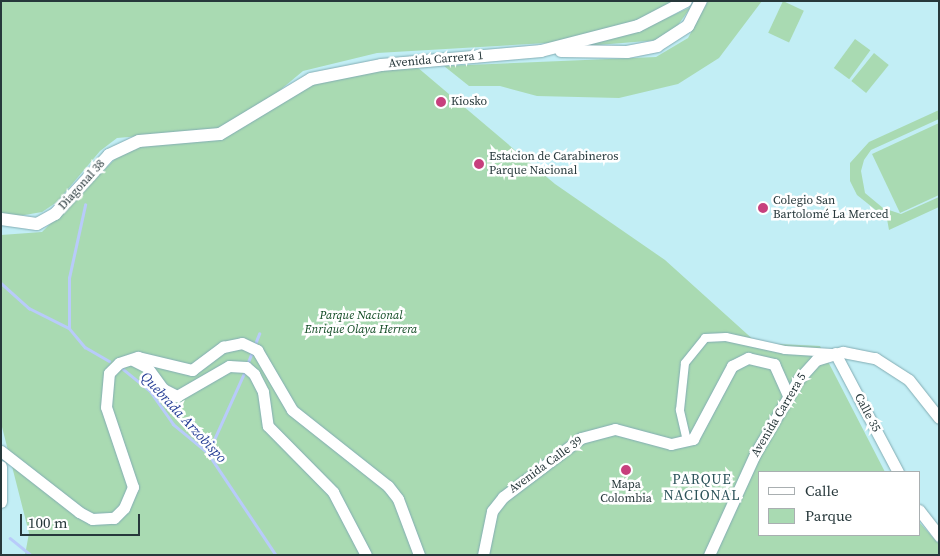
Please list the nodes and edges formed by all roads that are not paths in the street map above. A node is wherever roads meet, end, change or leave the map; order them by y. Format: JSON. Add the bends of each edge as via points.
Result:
{"nodes":[{"id":1,"x":686,"y":1,"type":"edge"},
{"id":2,"x":700,"y":1,"type":"edge"},
{"id":3,"x":541,"y":51,"type":"junction"},
{"id":4,"x":193,"y":138,"type":"joint"},
{"id":5,"x":1,"y":219,"type":"edge"},
{"id":6,"x":835,"y":353,"type":"junction"},
{"id":7,"x":126,"y":359,"type":"junction"},
{"id":8,"x":789,"y":397,"type":"junction"},
{"id":9,"x":939,"y":418,"type":"edge"},
{"id":10,"x":687,"y":442,"type":"junction"},
{"id":11,"x":1,"y":451,"type":"edge"},
{"id":12,"x":1,"y":467,"type":"edge"},
{"id":13,"x":897,"y":471,"type":"edge"},
{"id":14,"x":1,"y":502,"type":"edge"},
{"id":15,"x":920,"y":511,"type":"edge"},
{"id":16,"x":938,"y":536,"type":"edge"},
{"id":17,"x":366,"y":555,"type":"edge"},
{"id":18,"x":418,"y":555,"type":"edge"},
{"id":19,"x":483,"y":555,"type":"edge"},
{"id":20,"x":709,"y":555,"type":"edge"}],
"edges":[{"from":1,"to":3,"type":"main road","name":"Avenida Carrera 1","via":[[631,28]]},
{"from":2,"to":3,"type":"main road","via":[[682,32],[648,49]]},
{"from":3,"to":4,"type":"main road","name":"Avenida Carrera 1","via":[[380,65],[310,79],[220,134]]},
{"from":4,"to":5,"type":"main road","name":"Diagonal 38","via":[[139,141],[109,156],[55,214],[37,224]]},
{"from":6,"to":8,"type":"street","name":"Avenida Carrera 5","via":[[809,365]]},
{"from":6,"to":9,"type":"street","name":"Avenida Carrera 5","via":[[864,354],[886,363],[909,380]]},
{"from":6,"to":10,"type":"street","via":[[784,350],[726,337],[705,338],[685,363],[680,410]]},
{"from":6,"to":13,"type":"street","name":"Calle 35"},
{"from":7,"to":11,"type":"street","via":[[109,373],[105,387],[106,407],[133,487],[124,508],[114,518],[104,520],[79,512]]},
{"from":7,"to":17,"type":"street","via":[[147,367],[163,390],[177,396],[229,366],[246,367],[254,374],[268,426],[302,455],[333,492]]},
{"from":7,"to":18,"type":"street","via":[[144,358],[192,370],[229,344],[254,348],[292,410],[394,493]]},
{"from":8,"to":10,"type":"street","via":[[774,364],[757,358],[742,360],[727,374],[698,433]]},
{"from":8,"to":20,"type":"street","name":"Avenida Carrera 5","via":[[755,454]]},
{"from":10,"to":19,"type":"street","name":"Avenida Calle 39","via":[[658,441],[615,429],[581,438],[503,497],[492,511]]},
{"from":12,"to":14,"type":"main road"},
{"from":15,"to":16,"type":"street"}]}
